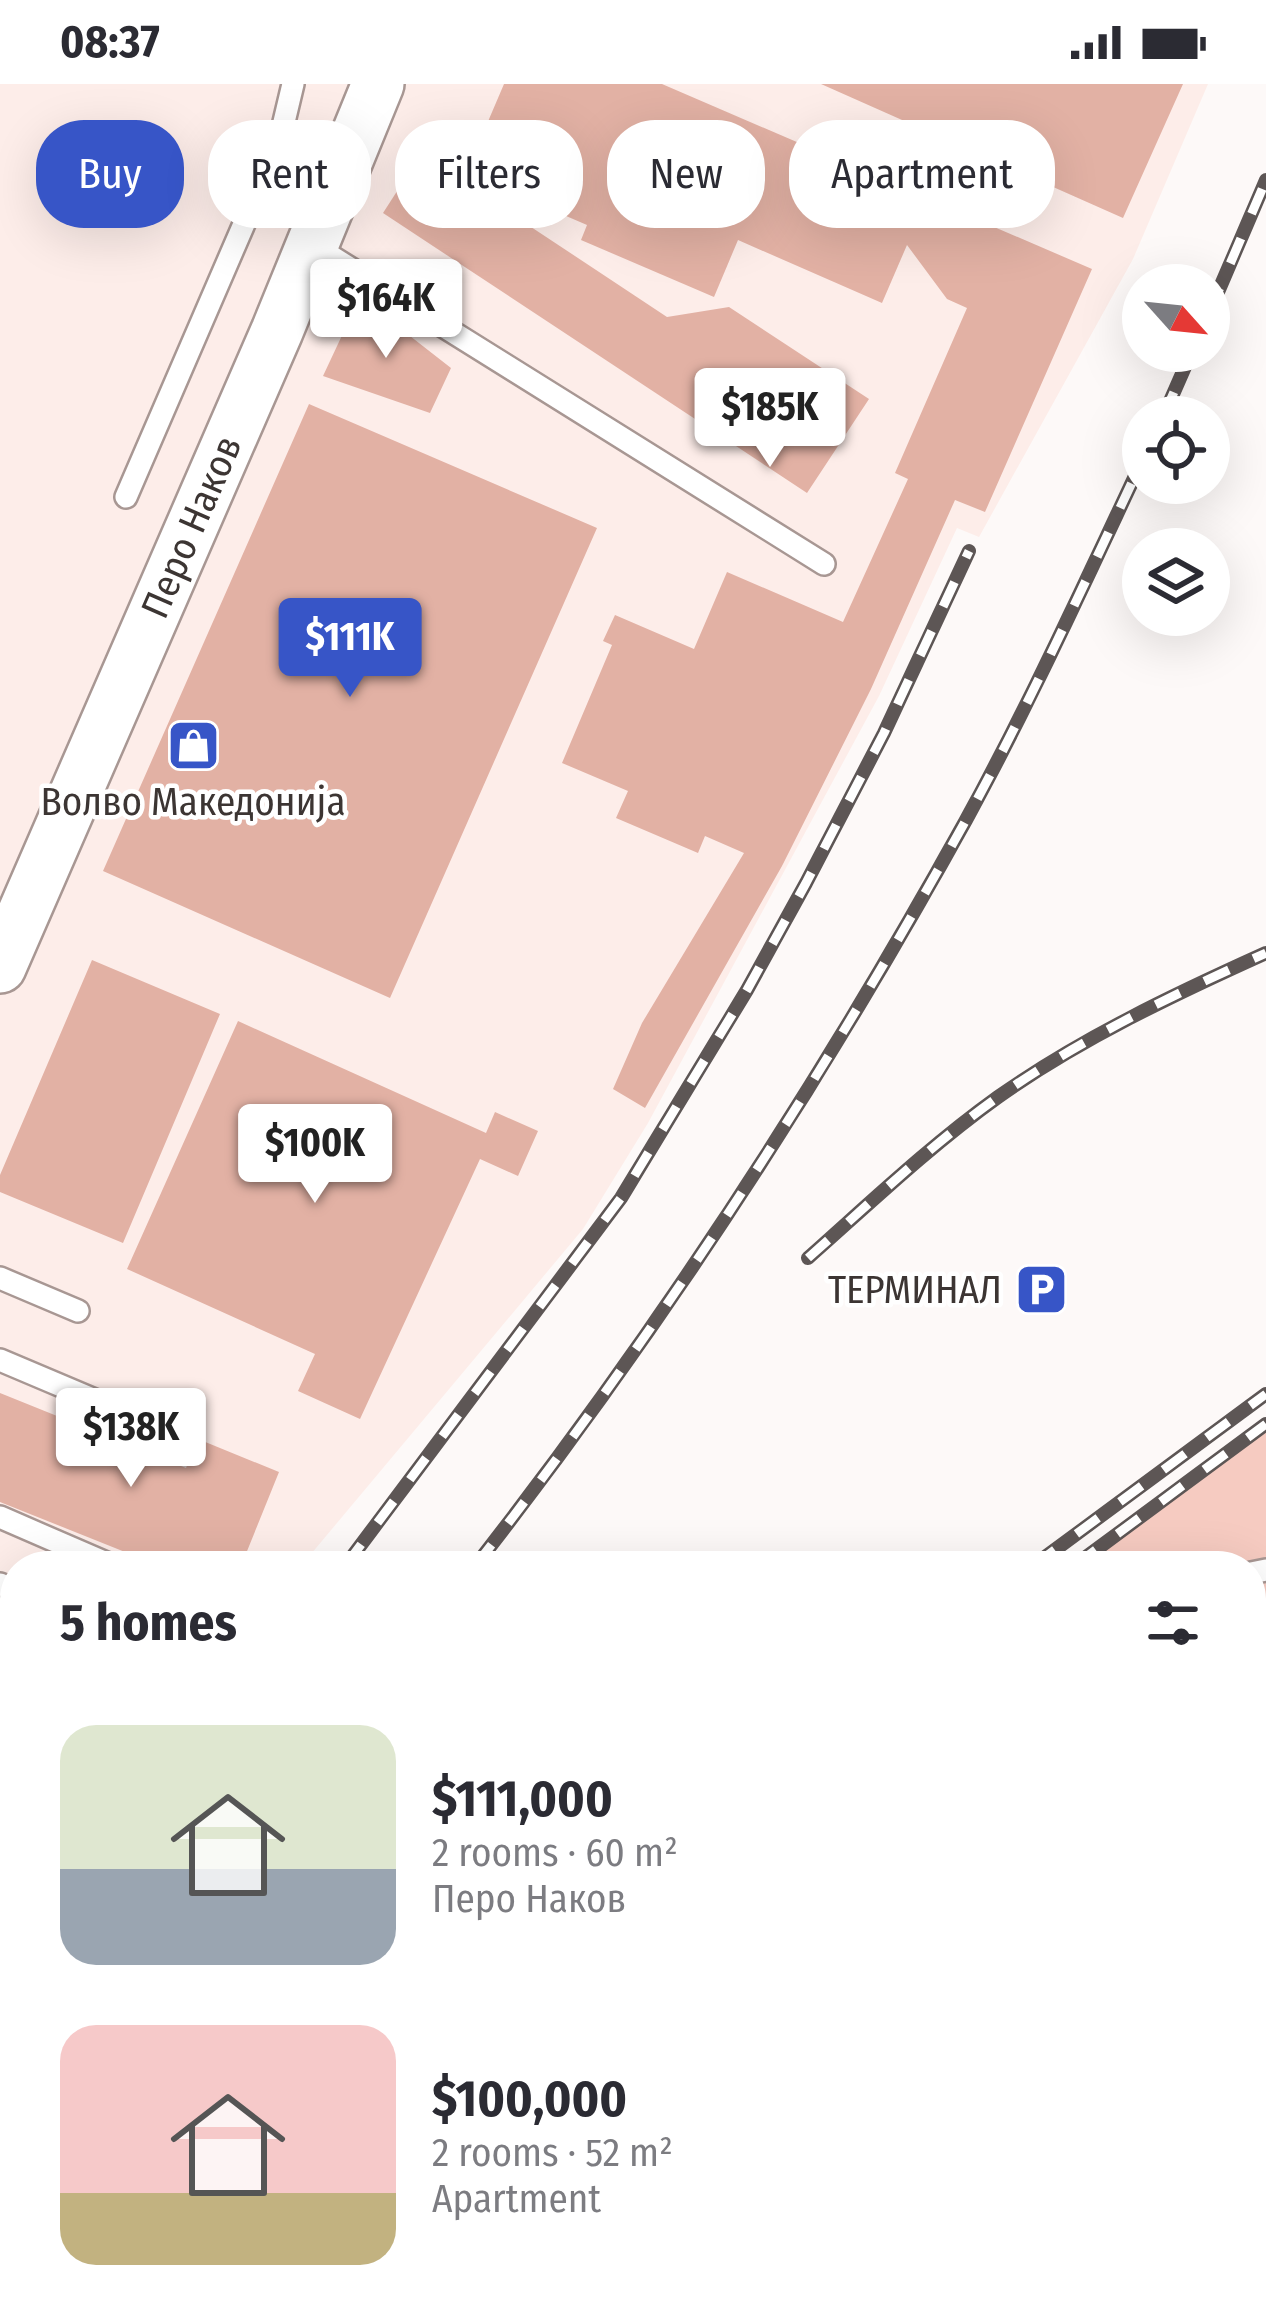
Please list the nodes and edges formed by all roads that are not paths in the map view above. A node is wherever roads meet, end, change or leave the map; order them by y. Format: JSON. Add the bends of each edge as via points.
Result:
{"nodes":[{"id":1,"x":293,"y":84,"type":"edge"},
{"id":2,"x":378,"y":84,"type":"edge"},
{"id":3,"x":312,"y":244,"type":"junction"},
{"id":4,"x":125,"y":496,"type":"dead end"},
{"id":5,"x":824,"y":564,"type":"dead end"},
{"id":6,"x":0,"y":968,"type":"edge"},
{"id":7,"x":0,"y":1278,"type":"edge"},
{"id":8,"x":78,"y":1311,"type":"dead end"},
{"id":9,"x":0,"y":1360,"type":"edge"},
{"id":10,"x":176,"y":1433,"type":"dead end"},
{"id":11,"x":0,"y":1517,"type":"edge"},
{"id":12,"x":78,"y":1551,"type":"edge"}],
"edges":[{"from":1,"to":4,"type":"lane","via":[[280,143]]},
{"from":2,"to":3,"type":"street","name":"Перо Наков"},
{"from":3,"to":5,"type":"lane"},
{"from":3,"to":6,"type":"street","name":"Перо Наков"},
{"from":7,"to":8,"type":"lane"},
{"from":9,"to":10,"type":"lane"},
{"from":11,"to":12,"type":"lane"}]}
